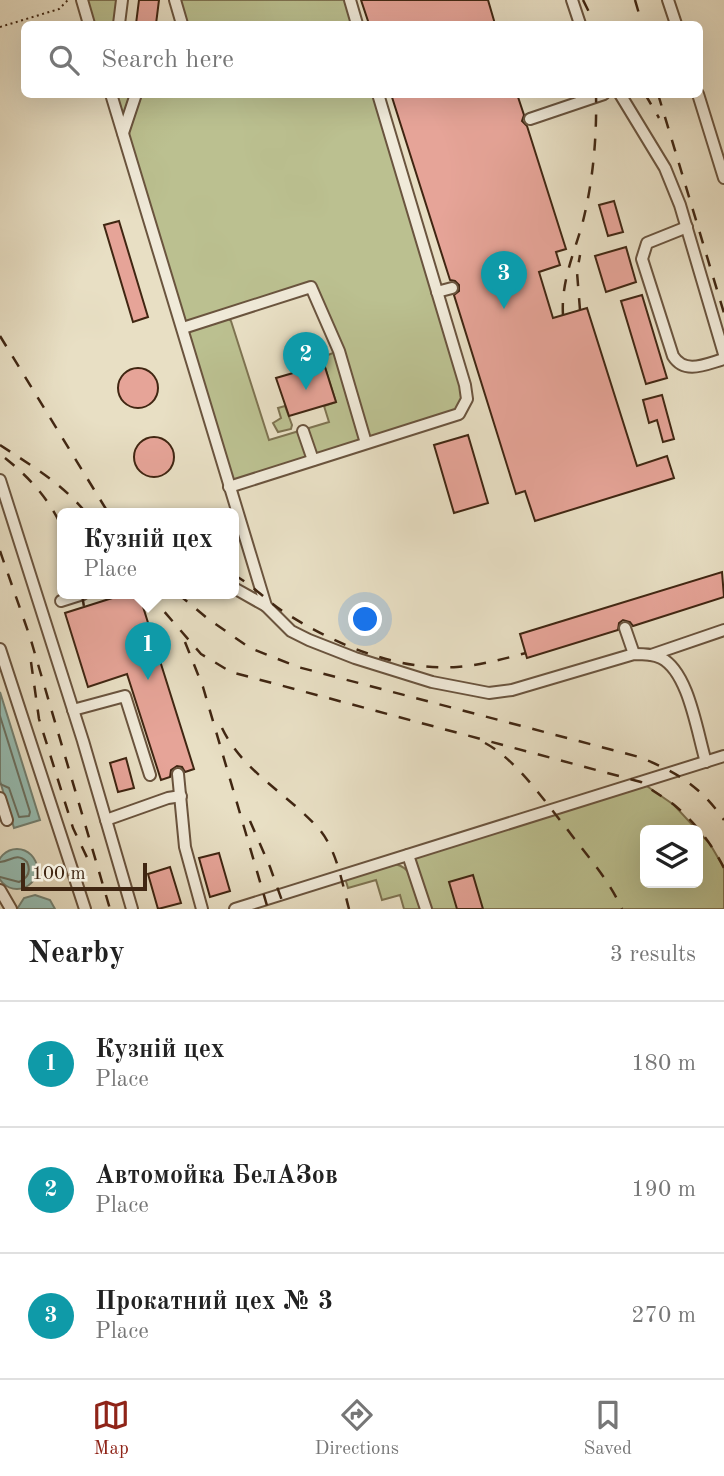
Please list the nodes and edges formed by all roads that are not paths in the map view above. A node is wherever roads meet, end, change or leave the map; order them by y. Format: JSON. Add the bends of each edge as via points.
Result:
{"nodes":[{"id":1,"x":82,"y":0,"type":"edge"},
{"id":2,"x":122,"y":0,"type":"edge"},
{"id":3,"x":175,"y":0,"type":"edge"},
{"id":4,"x":350,"y":0,"type":"edge"},
{"id":5,"x":572,"y":0,"type":"edge"},
{"id":6,"x":668,"y":0,"type":"edge"},
{"id":7,"x":88,"y":21,"type":"edge"},
{"id":8,"x":119,"y":21,"type":"edge"},
{"id":9,"x":180,"y":21,"type":"edge"},
{"id":10,"x":356,"y":21,"type":"edge"},
{"id":11,"x":579,"y":21,"type":"edge"},
{"id":12,"x":675,"y":21,"type":"edge"},
{"id":13,"x":112,"y":98,"type":"edge"},
{"id":14,"x":135,"y":98,"type":"edge"},
{"id":15,"x":379,"y":98,"type":"edge"},
{"id":16,"x":592,"y":98,"type":"edge"},
{"id":17,"x":622,"y":98,"type":"edge"},
{"id":18,"x":699,"y":98,"type":"edge"},
{"id":19,"x":530,"y":119,"type":"dead end"},
{"id":20,"x":123,"y":133,"type":"junction"},
{"id":21,"x":724,"y":178,"type":"edge"},
{"id":22,"x":687,"y":227,"type":"junction"},
{"id":23,"x":452,"y":288,"type":"dead end"},
{"id":24,"x":437,"y":292,"type":"junction"},
{"id":25,"x":183,"y":328,"type":"junction"},
{"id":26,"x":724,"y":354,"type":"edge"},
{"id":27,"x":724,"y":359,"type":"edge"},
{"id":28,"x":303,"y":431,"type":"dead end"},
{"id":29,"x":366,"y":443,"type":"junction"},
{"id":30,"x":313,"y":460,"type":"junction"},
{"id":31,"x":0,"y":480,"type":"edge"},
{"id":32,"x":229,"y":487,"type":"junction"},
{"id":33,"x":235,"y":508,"type":"edge"},
{"id":34,"x":239,"y":520,"type":"edge"},
{"id":35,"x":239,"y":591,"type":"edge"},
{"id":36,"x":67,"y":599,"type":"edge"},
{"id":37,"x":61,"y":601,"type":"dead end"},
{"id":38,"x":265,"y":606,"type":"junction"},
{"id":39,"x":625,"y":628,"type":"dead end"},
{"id":40,"x":724,"y":630,"type":"edge"},
{"id":41,"x":0,"y":649,"type":"edge"},
{"id":42,"x":634,"y":654,"type":"junction"},
{"id":43,"x":651,"y":655,"type":"junction"},
{"id":44,"x":73,"y":710,"type":"junction"},
{"id":45,"x":724,"y":756,"type":"edge"},
{"id":46,"x":706,"y":762,"type":"junction"},
{"id":47,"x":178,"y":774,"type":"dead end"},
{"id":48,"x":150,"y":775,"type":"dead end"},
{"id":49,"x":181,"y":796,"type":"junction"},
{"id":50,"x":0,"y":798,"type":"edge"},
{"id":51,"x":7,"y":820,"type":"dead end"},
{"id":52,"x":106,"y":820,"type":"junction"},
{"id":53,"x":408,"y":855,"type":"junction"},
{"id":54,"x":0,"y":890,"type":"edge"},
{"id":55,"x":11,"y":909,"type":"edge"},
{"id":56,"x":85,"y":909,"type":"edge"},
{"id":57,"x":132,"y":909,"type":"edge"},
{"id":58,"x":202,"y":909,"type":"edge"},
{"id":59,"x":235,"y":909,"type":"edge"},
{"id":60,"x":426,"y":909,"type":"edge"}],
"edges":[{"from":1,"to":7,"type":"lane"},
{"from":2,"to":8,"type":"lane"},
{"from":3,"to":9,"type":"lane"},
{"from":4,"to":10,"type":"lane"},
{"from":5,"to":11,"type":"lane"},
{"from":6,"to":12,"type":"lane"},
{"from":13,"to":20,"type":"lane"},
{"from":14,"to":20,"type":"lane"},
{"from":15,"to":24,"type":"lane"},
{"from":16,"to":19,"type":"lane"},
{"from":17,"to":22,"type":"lane","via":[[665,168]]},
{"from":18,"to":21,"type":"lane"},
{"from":20,"to":25,"type":"lane"},
{"from":22,"to":26,"type":"lane"},
{"from":22,"to":27,"type":"lane","via":[[647,243],[642,259],[677,363],[684,368]]},
{"from":23,"to":24,"type":"lane"},
{"from":24,"to":29,"type":"lane","via":[[467,399],[459,414]]},
{"from":25,"to":29,"type":"lane","via":[[311,287],[339,351]]},
{"from":25,"to":32,"type":"lane"},
{"from":28,"to":30,"type":"lane"},
{"from":29,"to":30,"type":"lane"},
{"from":30,"to":32,"type":"lane"},
{"from":31,"to":44,"type":"lane"},
{"from":32,"to":33,"type":"lane"},
{"from":34,"to":38,"type":"lane"},
{"from":35,"to":38,"type":"lane"},
{"from":36,"to":37,"type":"lane"},
{"from":38,"to":42,"type":"lane","via":[[291,631],[309,640],[432,682],[482,692],[512,690]]},
{"from":39,"to":42,"type":"lane"},
{"from":40,"to":43,"type":"lane"},
{"from":41,"to":56,"type":"lane"},
{"from":42,"to":43,"type":"lane"},
{"from":43,"to":46,"type":"lane","via":[[674,667],[682,679]]},
{"from":44,"to":48,"type":"lane","via":[[125,696]]},
{"from":44,"to":52,"type":"lane"},
{"from":45,"to":46,"type":"lane"},
{"from":46,"to":53,"type":"lane"},
{"from":47,"to":49,"type":"lane"},
{"from":49,"to":52,"type":"lane"},
{"from":49,"to":58,"type":"lane","via":[[185,847]]},
{"from":50,"to":51,"type":"lane"},
{"from":52,"to":57,"type":"lane"},
{"from":53,"to":59,"type":"lane"},
{"from":53,"to":60,"type":"lane"},
{"from":54,"to":55,"type":"lane"}]}
